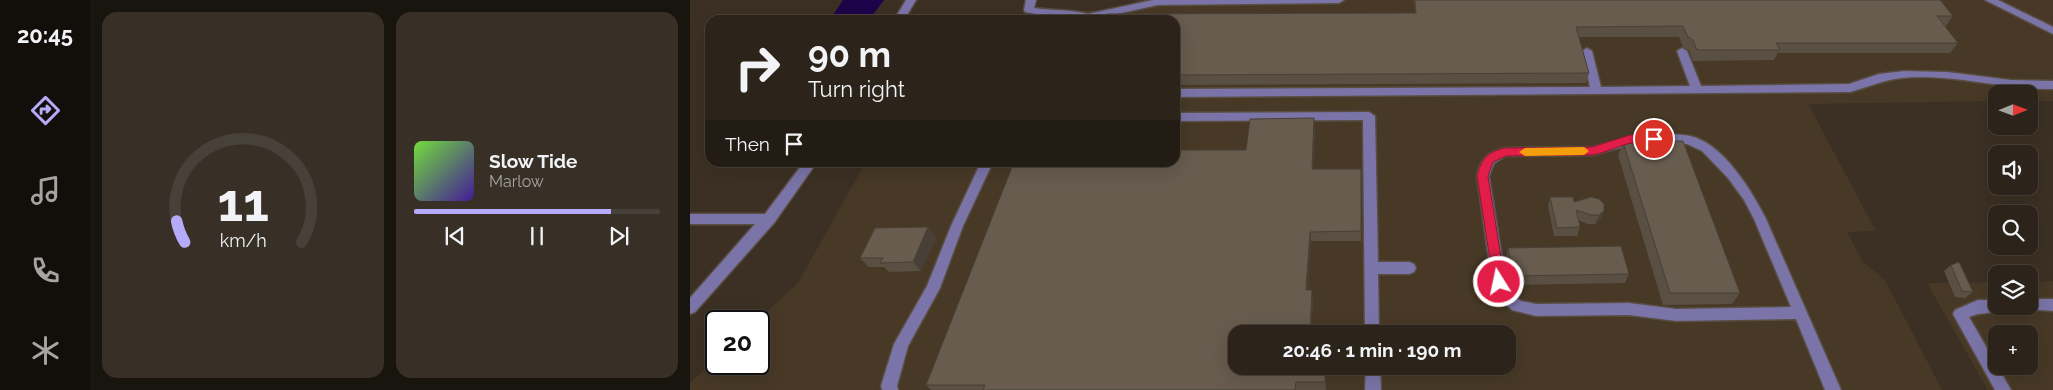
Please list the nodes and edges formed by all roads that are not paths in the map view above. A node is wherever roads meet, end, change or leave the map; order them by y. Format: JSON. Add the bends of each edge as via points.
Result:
{"nodes":[{"id":1,"x":911,"y":0,"type":"edge"},
{"id":2,"x":1030,"y":0,"type":"edge"},
{"id":3,"x":1339,"y":0,"type":"edge"},
{"id":4,"x":1990,"y":0,"type":"edge"},
{"id":5,"x":1159,"y":1,"type":"edge"},
{"id":6,"x":902,"y":15,"type":"edge"},
{"id":7,"x":1043,"y":15,"type":"edge"},
{"id":8,"x":1101,"y":15,"type":"edge"},
{"id":9,"x":2053,"y":31,"type":"edge"},
{"id":10,"x":1682,"y":51,"type":"dead end"},
{"id":11,"x":1587,"y":52,"type":"dead end"},
{"id":12,"x":2053,"y":85,"type":"edge"},
{"id":13,"x":1697,"y":90,"type":"junction"},
{"id":14,"x":1597,"y":91,"type":"junction"},
{"id":15,"x":1180,"y":93,"type":"edge"},
{"id":16,"x":1180,"y":118,"type":"edge"},
{"id":17,"x":808,"y":167,"type":"edge"},
{"id":18,"x":986,"y":167,"type":"edge"},
{"id":19,"x":769,"y":219,"type":"junction"},
{"id":20,"x":690,"y":220,"type":"edge"},
{"id":21,"x":1371,"y":268,"type":"junction"},
{"id":22,"x":1409,"y":268,"type":"dead end"},
{"id":23,"x":2053,"y":304,"type":"edge"},
{"id":24,"x":2038,"y":305,"type":"edge"},
{"id":25,"x":1988,"y":306,"type":"edge"},
{"id":26,"x":690,"y":308,"type":"edge"},
{"id":27,"x":1800,"y":313,"type":"junction"},
{"id":28,"x":1372,"y":325,"type":"edge"},
{"id":29,"x":1372,"y":375,"type":"edge"},
{"id":30,"x":890,"y":390,"type":"edge"},
{"id":31,"x":1373,"y":390,"type":"edge"},
{"id":32,"x":1833,"y":390,"type":"edge"},
{"id":33,"x":2003,"y":390,"type":"edge"}],
"edges":[{"from":1,"to":6,"type":"street"},
{"from":2,"to":7,"type":"street","via":[[1029,10]]},
{"from":3,"to":5,"type":"street"},
{"from":4,"to":9,"type":"street"},
{"from":5,"to":8,"type":"street"},
{"from":10,"to":13,"type":"street"},
{"from":11,"to":14,"type":"street"},
{"from":12,"to":13,"type":"street","via":[[2032,87],[1928,74],[1883,77],[1850,88]]},
{"from":13,"to":14,"type":"street"},
{"from":14,"to":15,"type":"street"},
{"from":16,"to":21,"type":"street","via":[[1369,116]]},
{"from":17,"to":19,"type":"street"},
{"from":18,"to":30,"type":"street","via":[[933,288],[901,344]]},
{"from":19,"to":20,"type":"street"},
{"from":19,"to":26,"type":"street"},
{"from":21,"to":22,"type":"street"},
{"from":21,"to":28,"type":"street"},
{"from":23,"to":24,"type":"street"},
{"from":25,"to":33,"type":"street","via":[[1978,306],[1960,314]]},
{"from":27,"to":27,"type":"street","via":[[1749,196],[1719,161],[1698,143],[1682,139],[1636,139],[1592,151],[1506,152],[1493,156],[1486,164],[1483,176],[1496,271],[1502,291],[1517,306],[1536,310],[1629,309],[1676,315]]},
{"from":27,"to":32,"type":"street"},
{"from":29,"to":31,"type":"street"}]}
